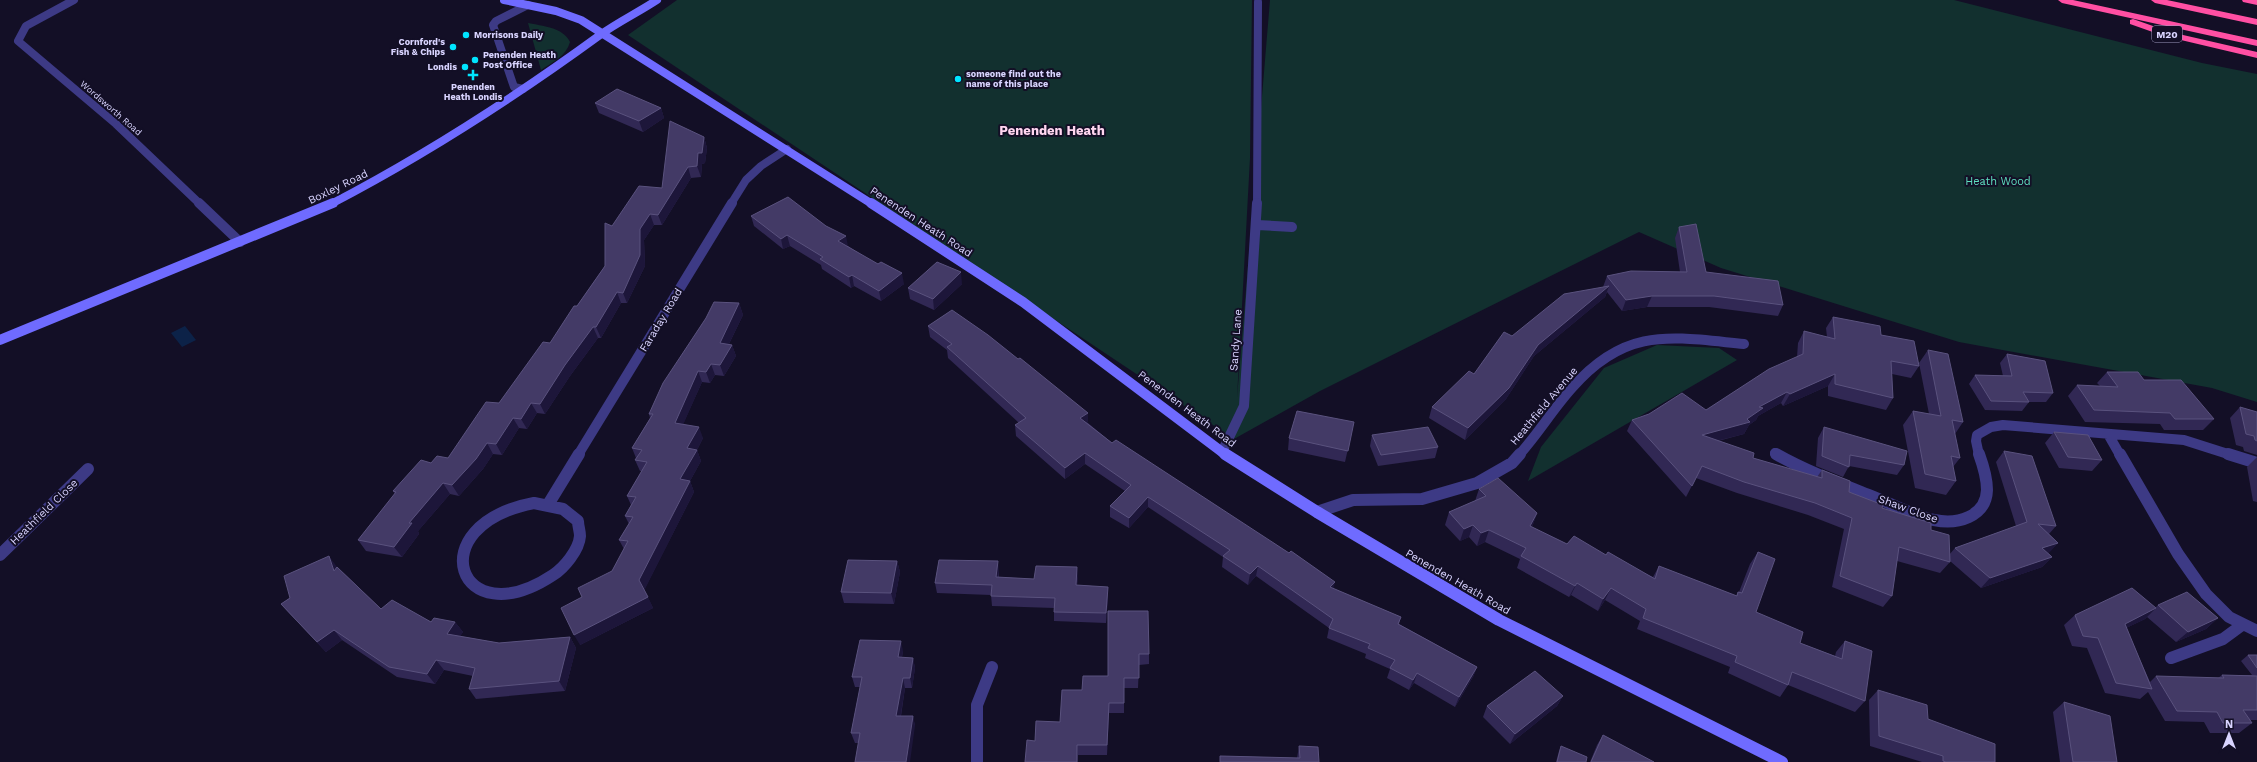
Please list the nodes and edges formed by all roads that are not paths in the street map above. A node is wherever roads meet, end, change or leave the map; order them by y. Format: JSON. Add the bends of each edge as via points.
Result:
{"nodes":[{"id":1,"x":74,"y":0,"type":"edge"},
{"id":2,"x":504,"y":0,"type":"edge"},
{"id":3,"x":657,"y":0,"type":"edge"},
{"id":4,"x":2062,"y":0,"type":"edge"},
{"id":5,"x":2155,"y":0,"type":"edge"},
{"id":6,"x":2246,"y":0,"type":"edge"},
{"id":7,"x":1258,"y":2,"type":"dead end"},
{"id":8,"x":2257,"y":2,"type":"edge"},
{"id":9,"x":2079,"y":4,"type":"junction"},
{"id":10,"x":528,"y":5,"type":"junction"},
{"id":11,"x":2257,"y":22,"type":"edge"},
{"id":12,"x":601,"y":34,"type":"junction"},
{"id":13,"x":2257,"y":43,"type":"edge"},
{"id":14,"x":2257,"y":55,"type":"edge"},
{"id":15,"x":523,"y":89,"type":"junction"},
{"id":16,"x":787,"y":149,"type":"junction"},
{"id":17,"x":1257,"y":225,"type":"junction"},
{"id":18,"x":1292,"y":227,"type":"dead end"},
{"id":19,"x":240,"y":242,"type":"junction"},
{"id":20,"x":0,"y":340,"type":"edge"},
{"id":21,"x":1744,"y":344,"type":"dead end"},
{"id":22,"x":2108,"y":434,"type":"junction"},
{"id":23,"x":1222,"y":452,"type":"junction"},
{"id":24,"x":1775,"y":452,"type":"dead end"},
{"id":25,"x":2257,"y":463,"type":"edge"},
{"id":26,"x":88,"y":469,"type":"dead end"},
{"id":27,"x":549,"y":503,"type":"junction"},
{"id":28,"x":1317,"y":512,"type":"junction"},
{"id":29,"x":0,"y":555,"type":"edge"},
{"id":30,"x":2242,"y":625,"type":"junction"},
{"id":31,"x":2257,"y":631,"type":"edge"},
{"id":32,"x":2171,"y":658,"type":"dead end"},
{"id":33,"x":992,"y":667,"type":"dead end"},
{"id":34,"x":977,"y":762,"type":"edge"},
{"id":35,"x":1782,"y":762,"type":"edge"}],
"edges":[{"from":1,"to":19,"type":"street","name":"Wordsworth Road","via":[[26,26],[18,41],[116,124]]},
{"from":2,"to":10,"type":"street","name":"Penenden Heath Road"},
{"from":3,"to":12,"type":"street","name":"Boxley Road"},
{"from":4,"to":9,"type":"highway","number":"M20"},
{"from":5,"to":11,"type":"highway"},
{"from":6,"to":8,"type":"highway"},
{"from":7,"to":17,"type":"street","name":"Sandy Lane"},
{"from":9,"to":13,"type":"highway","number":"M20"},
{"from":9,"to":14,"type":"highway","number":"M20","via":[[2167,34]]},
{"from":10,"to":12,"type":"street","name":"Penenden Heath Road","via":[[581,20],[593,25]]},
{"from":10,"to":15,"type":"street","via":[[496,21],[493,26],[514,86]]},
{"from":12,"to":15,"type":"street","name":"Boxley Road"},
{"from":12,"to":16,"type":"street","name":"Penenden Heath Road"},
{"from":15,"to":19,"type":"street","name":"Boxley Road","via":[[385,176],[328,206]]},
{"from":16,"to":23,"type":"street","name":"Penenden Heath Road","via":[[1023,302]]},
{"from":16,"to":27,"type":"street","name":"Faraday Road","via":[[761,166],[746,180]]},
{"from":17,"to":18,"type":"street"},
{"from":17,"to":23,"type":"street","name":"Sandy Lane","via":[[1244,406]]},
{"from":19,"to":20,"type":"street","name":"Boxley Road"},
{"from":21,"to":28,"type":"street","name":"Heathfield Avenue","via":[[1669,337],[1648,339],[1628,346],[1609,354],[1572,387],[1532,442],[1512,463],[1477,483],[1422,499],[1353,500]]},
{"from":22,"to":24,"type":"street","name":"Shaw Close","via":[[2011,425],[1983,431],[1976,441],[1987,495],[1984,504],[1973,516],[1958,522],[1923,517],[1820,478]]},
{"from":22,"to":25,"type":"street","name":"Shaw Close","via":[[2184,440]]},
{"from":22,"to":30,"type":"street","via":[[2178,554],[2206,594],[2220,611]]},
{"from":23,"to":28,"type":"street","name":"Penenden Heath Road"},
{"from":26,"to":29,"type":"street","name":"Heathfield Close"},
{"from":27,"to":27,"type":"street","via":[[563,507],[572,514],[578,524],[580,536],[577,548],[569,561],[557,573],[542,583],[508,594],[478,589],[468,581],[462,571],[461,558],[474,532],[507,510],[534,503]]},
{"from":28,"to":35,"type":"street","name":"Penenden Heath Road","via":[[1500,620]]},
{"from":30,"to":31,"type":"street"},
{"from":30,"to":32,"type":"street","via":[[2223,639]]},
{"from":33,"to":34,"type":"street","via":[[977,705]]}]}
